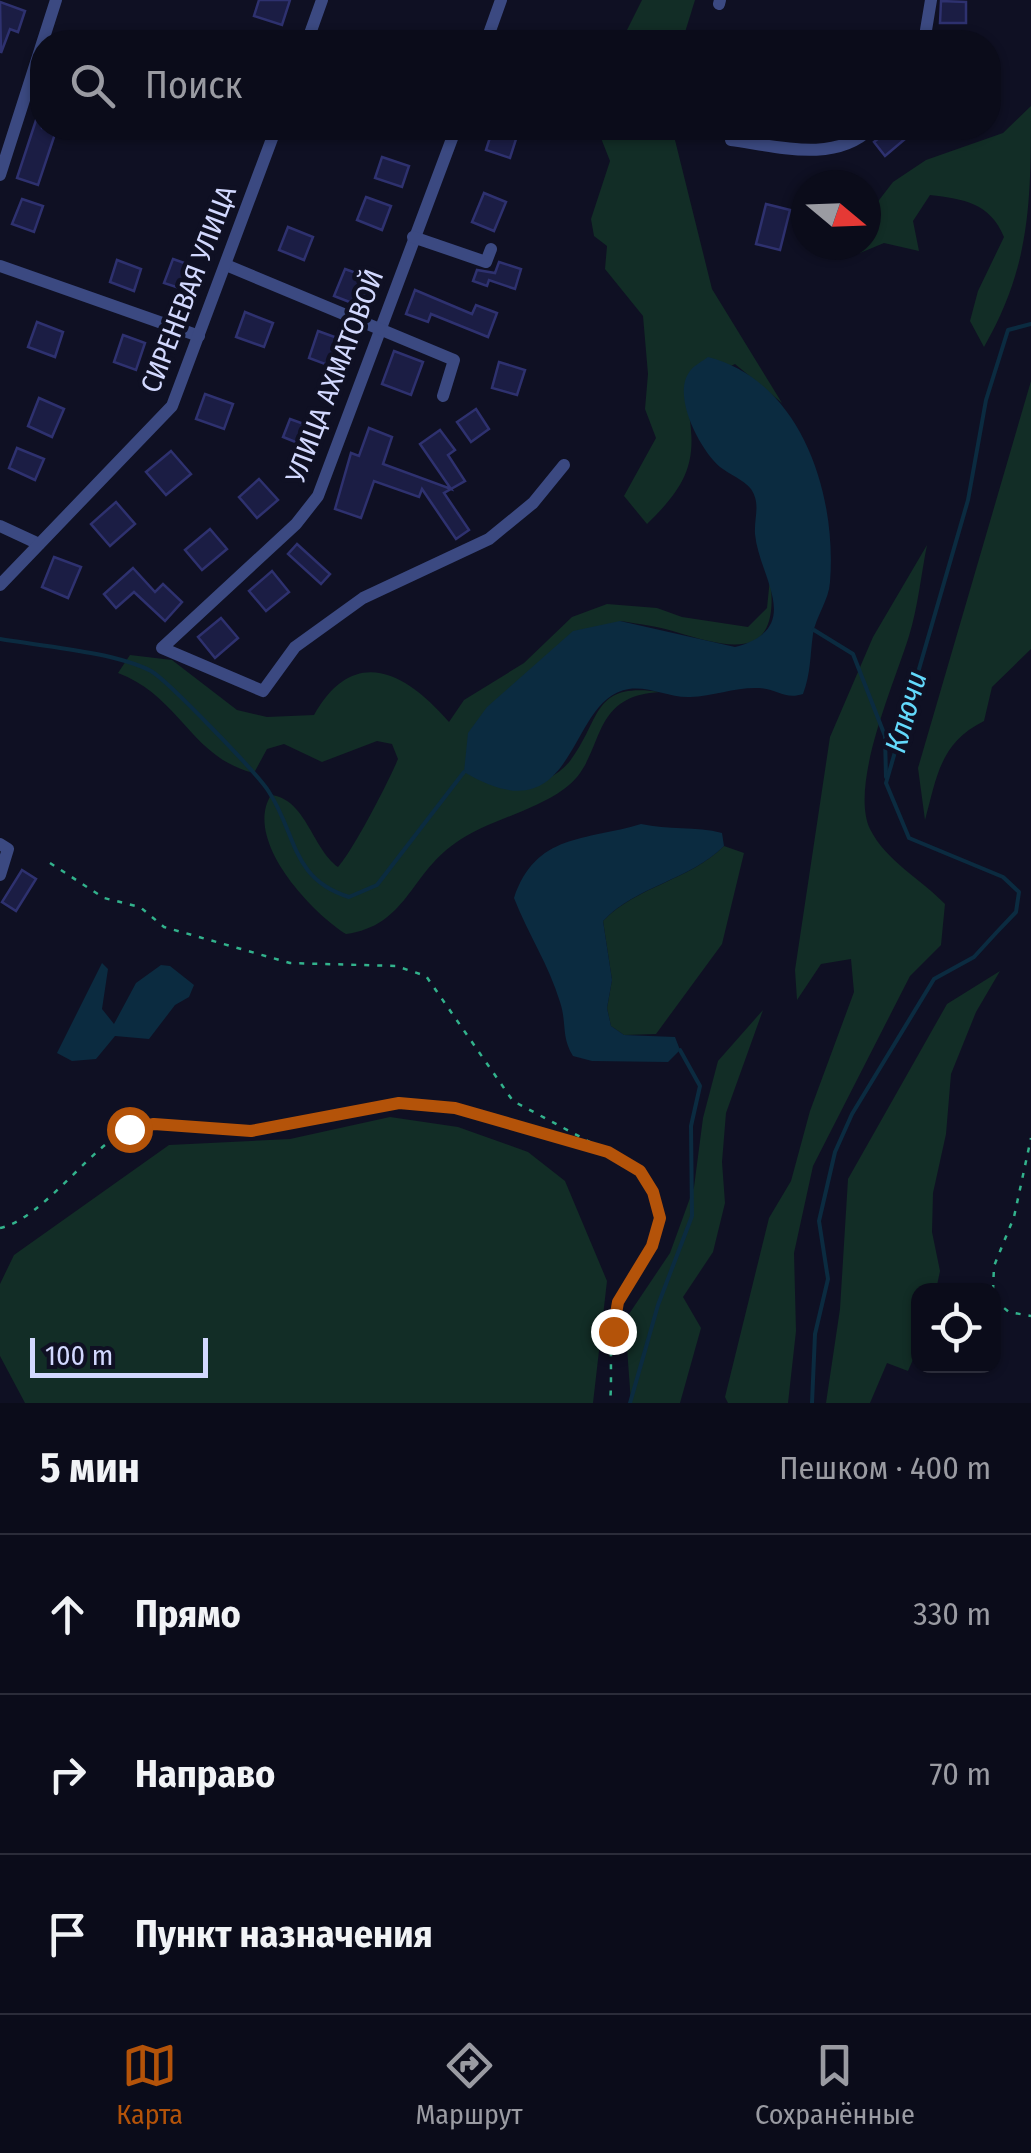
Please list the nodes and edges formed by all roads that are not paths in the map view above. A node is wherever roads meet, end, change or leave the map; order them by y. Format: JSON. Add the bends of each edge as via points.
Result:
{"nodes":[{"id":1,"x":56,"y":0,"type":"edge"},
{"id":2,"x":322,"y":0,"type":"edge"},
{"id":3,"x":501,"y":0,"type":"edge"},
{"id":4,"x":931,"y":0,"type":"edge"},
{"id":5,"x":46,"y":30,"type":"edge"},
{"id":6,"x":311,"y":30,"type":"edge"},
{"id":7,"x":490,"y":30,"type":"edge"},
{"id":8,"x":926,"y":30,"type":"edge"},
{"id":9,"x":30,"y":81,"type":"edge"},
{"id":10,"x":272,"y":140,"type":"edge"},
{"id":11,"x":451,"y":140,"type":"edge"},
{"id":12,"x":731,"y":140,"type":"dead end"},
{"id":13,"x":859,"y":140,"type":"edge"},
{"id":14,"x":0,"y":175,"type":"edge"},
{"id":15,"x":413,"y":237,"type":"junction"},
{"id":16,"x":490,"y":249,"type":"dead end"},
{"id":17,"x":226,"y":265,"type":"junction"},
{"id":18,"x":0,"y":266,"type":"edge"},
{"id":19,"x":378,"y":328,"type":"junction"},
{"id":20,"x":199,"y":336,"type":"junction"},
{"id":21,"x":443,"y":396,"type":"dead end"},
{"id":22,"x":564,"y":465,"type":"dead end"},
{"id":23,"x":0,"y":526,"type":"edge"},
{"id":24,"x":40,"y":544,"type":"junction"},
{"id":25,"x":0,"y":585,"type":"edge"},
{"id":26,"x":0,"y":844,"type":"edge"},
{"id":27,"x":0,"y":875,"type":"edge"}],
"edges":[{"from":1,"to":5,"type":"street"},
{"from":2,"to":6,"type":"street"},
{"from":3,"to":7,"type":"street"},
{"from":4,"to":8,"type":"street"},
{"from":9,"to":14,"type":"street"},
{"from":10,"to":17,"type":"street","name":"СИРЕНЕВАЯ УЛИЦА"},
{"from":11,"to":15,"type":"street","name":"УЛИЦА АХМАТОВОЙ"},
{"from":12,"to":13,"type":"street","via":[[824,150]]},
{"from":15,"to":16,"type":"street","via":[[486,262]]},
{"from":15,"to":19,"type":"street","name":"УЛИЦА АХМАТОВОЙ"},
{"from":17,"to":19,"type":"street"},
{"from":17,"to":20,"type":"street","name":"СИРЕНЕВАЯ УЛИЦА"},
{"from":18,"to":20,"type":"street"},
{"from":19,"to":21,"type":"street","via":[[454,360]]},
{"from":19,"to":22,"type":"street","name":"УЛИЦА АХМАТОВОЙ","via":[[318,496],[162,648],[263,691],[295,648],[363,598],[490,539]]},
{"from":20,"to":24,"type":"street","name":"СИРЕНЕВАЯ УЛИЦА","via":[[172,406]]},
{"from":23,"to":24,"type":"street"},
{"from":24,"to":25,"type":"street","name":"СИРЕНЕВАЯ УЛИЦА"},
{"from":26,"to":27,"type":"street","via":[[8,850]]}]}
